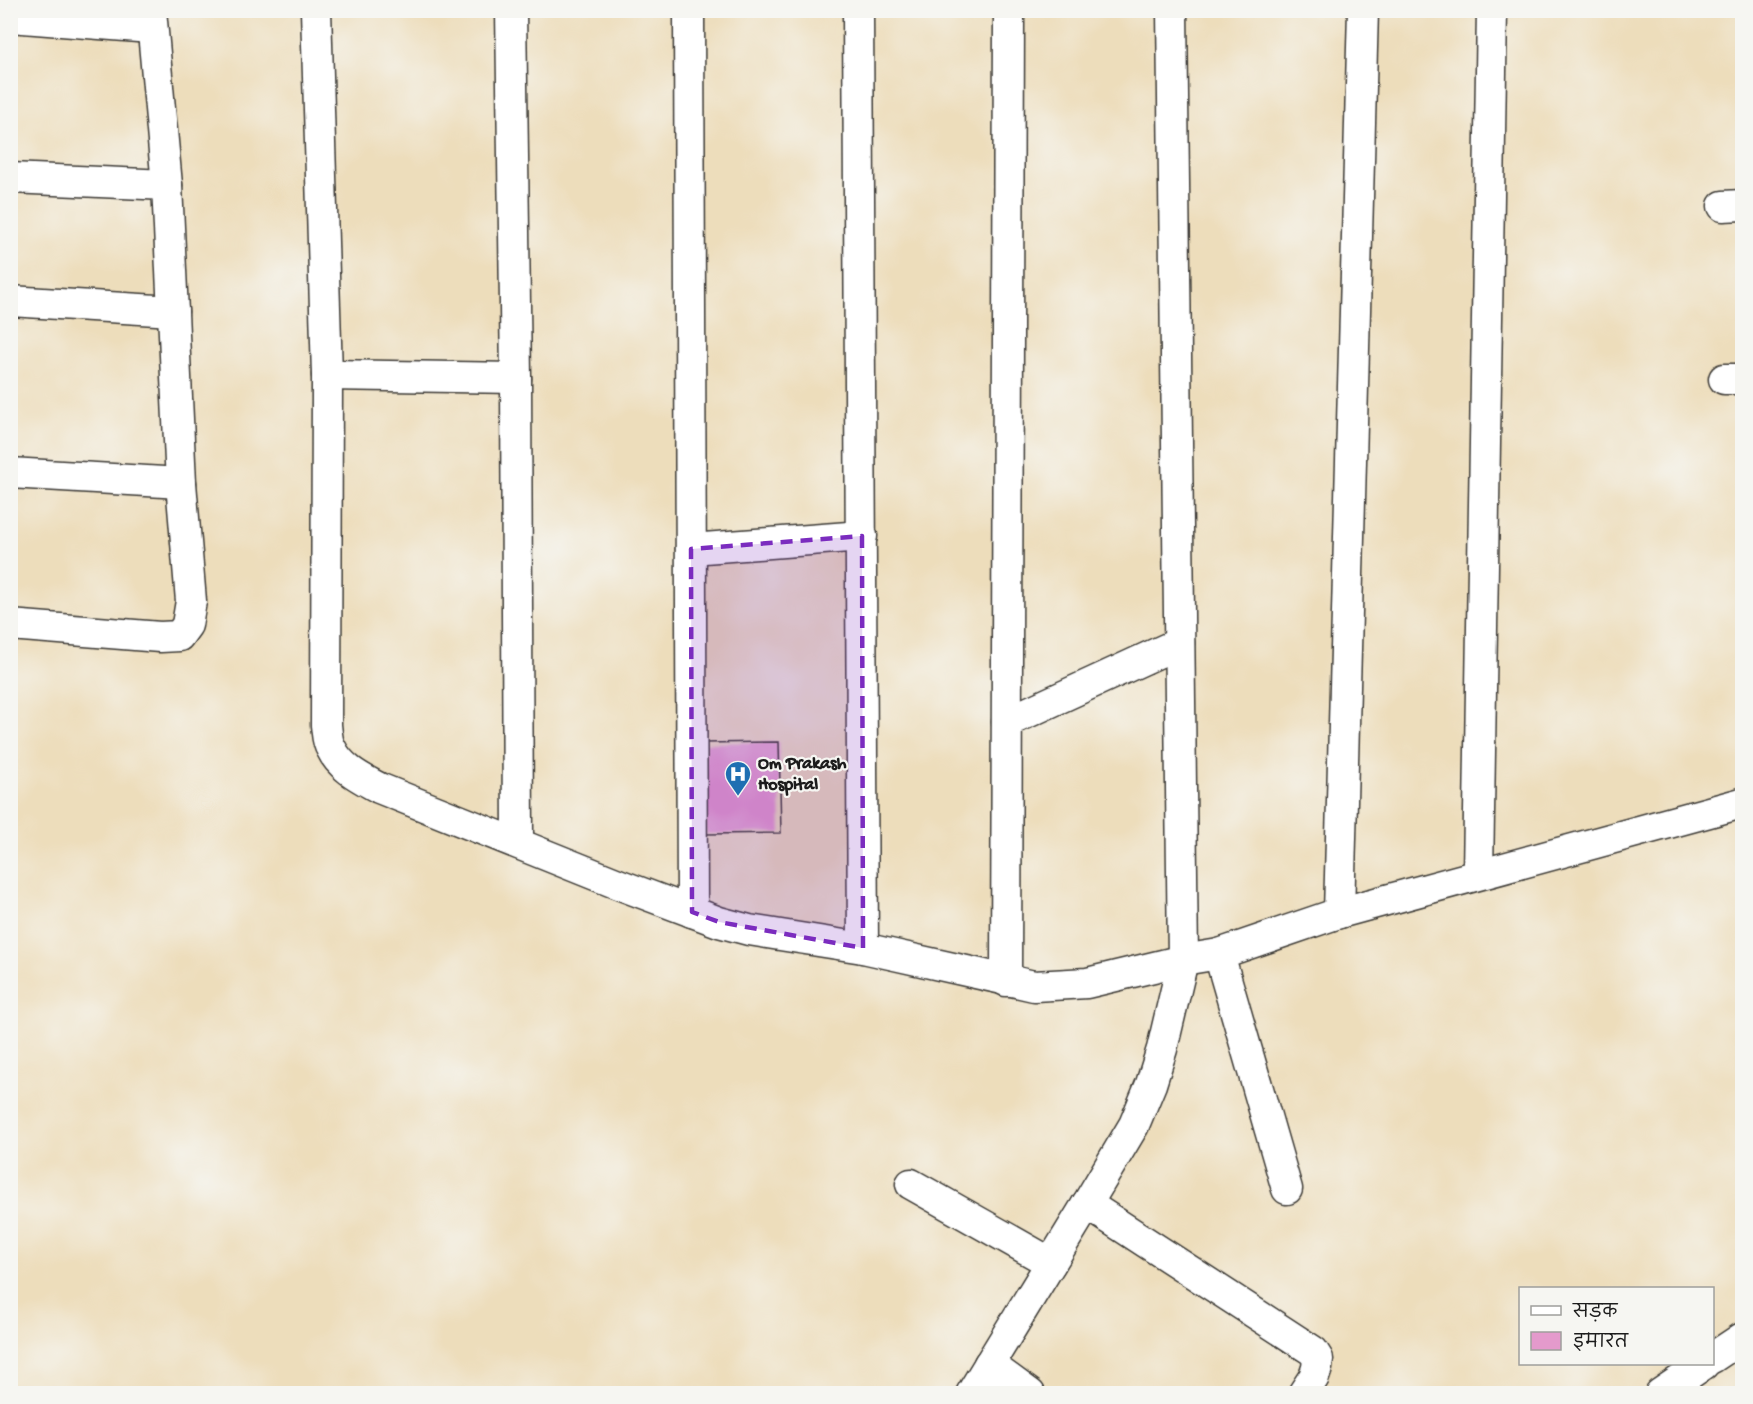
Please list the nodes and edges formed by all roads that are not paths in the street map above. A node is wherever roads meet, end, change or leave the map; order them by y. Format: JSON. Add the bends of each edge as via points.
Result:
{"nodes":[{"id":1,"x":316,"y":10,"type":"edge"},
{"id":2,"x":511,"y":10,"type":"edge"},
{"id":3,"x":689,"y":10,"type":"edge"},
{"id":4,"x":858,"y":10,"type":"edge"},
{"id":5,"x":1009,"y":10,"type":"edge"},
{"id":6,"x":1172,"y":10,"type":"edge"},
{"id":7,"x":1362,"y":10,"type":"edge"},
{"id":8,"x":1492,"y":10,"type":"edge"},
{"id":9,"x":10,"y":17,"type":"edge"},
{"id":10,"x":151,"y":19,"type":"edge"},
{"id":11,"x":10,"y":178,"type":"edge"},
{"id":12,"x":167,"y":184,"type":"junction"},
{"id":13,"x":10,"y":301,"type":"edge"},
{"id":14,"x":173,"y":311,"type":"junction"},
{"id":15,"x":327,"y":375,"type":"junction"},
{"id":16,"x":516,"y":378,"type":"junction"},
{"id":17,"x":10,"y":472,"type":"edge"},
{"id":18,"x":181,"y":483,"type":"junction"},
{"id":19,"x":862,"y":536,"type":"junction"},
{"id":20,"x":691,"y":549,"type":"junction"},
{"id":21,"x":10,"y":625,"type":"edge"},
{"id":22,"x":1179,"y":643,"type":"junction"},
{"id":23,"x":1007,"y":722,"type":"junction"},
{"id":24,"x":1743,"y":803,"type":"edge"},
{"id":25,"x":518,"y":843,"type":"junction"},
{"id":26,"x":1478,"y":874,"type":"junction"},
{"id":27,"x":692,"y":912,"type":"junction"},
{"id":28,"x":1339,"y":913,"type":"junction"},
{"id":29,"x":863,"y":948,"type":"junction"},
{"id":30,"x":1219,"y":954,"type":"junction"},
{"id":31,"x":1183,"y":960,"type":"junction"},
{"id":32,"x":1006,"y":981,"type":"junction"},
{"id":33,"x":911,"y":1184,"type":"dead end"},
{"id":34,"x":1287,"y":1189,"type":"dead end"},
{"id":35,"x":1087,"y":1204,"type":"junction"},
{"id":36,"x":1051,"y":1263,"type":"junction"},
{"id":37,"x":1743,"y":1338,"type":"edge"},
{"id":38,"x":1714,"y":1357,"type":"edge"},
{"id":39,"x":989,"y":1364,"type":"junction"},
{"id":40,"x":1703,"y":1365,"type":"edge"},
{"id":41,"x":970,"y":1394,"type":"edge"},
{"id":42,"x":1030,"y":1394,"type":"edge"},
{"id":43,"x":1302,"y":1394,"type":"edge"},
{"id":44,"x":1660,"y":1394,"type":"edge"}],
"edges":[{"from":1,"to":15,"type":"street"},
{"from":2,"to":16,"type":"street"},
{"from":3,"to":20,"type":"street"},
{"from":4,"to":19,"type":"street"},
{"from":5,"to":23,"type":"street"},
{"from":6,"to":22,"type":"street"},
{"from":7,"to":28,"type":"street"},
{"from":8,"to":26,"type":"street"},
{"from":9,"to":10,"type":"street"},
{"from":10,"to":12,"type":"street"},
{"from":11,"to":12,"type":"street"},
{"from":12,"to":14,"type":"street"},
{"from":13,"to":14,"type":"street"},
{"from":14,"to":18,"type":"street"},
{"from":15,"to":16,"type":"street"},
{"from":15,"to":25,"type":"street","via":[[326,724],[330,747],[354,775],[379,788]]},
{"from":16,"to":25,"type":"street"},
{"from":17,"to":18,"type":"street"},
{"from":18,"to":21,"type":"street","via":[[191,601],[187,625],[179,636]]},
{"from":19,"to":20,"type":"street"},
{"from":19,"to":29,"type":"street"},
{"from":20,"to":27,"type":"street"},
{"from":22,"to":23,"type":"street"},
{"from":22,"to":31,"type":"street"},
{"from":23,"to":32,"type":"street"},
{"from":24,"to":26,"type":"street"},
{"from":25,"to":27,"type":"street"},
{"from":26,"to":28,"type":"street"},
{"from":27,"to":29,"type":"street","via":[[750,930]]},
{"from":28,"to":30,"type":"street"},
{"from":29,"to":32,"type":"street"},
{"from":30,"to":31,"type":"street"},
{"from":30,"to":34,"type":"street"},
{"from":31,"to":32,"type":"street","via":[[1087,982],[1034,986]]},
{"from":31,"to":35,"type":"street","via":[[1151,1084],[1134,1125]]},
{"from":33,"to":36,"type":"street"},
{"from":35,"to":36,"type":"street"},
{"from":35,"to":43,"type":"street","via":[[1313,1351],[1318,1359],[1317,1368]]},
{"from":36,"to":39,"type":"street"},
{"from":37,"to":38,"type":"street"},
{"from":39,"to":41,"type":"street"},
{"from":39,"to":42,"type":"street"},
{"from":40,"to":44,"type":"street"}]}
